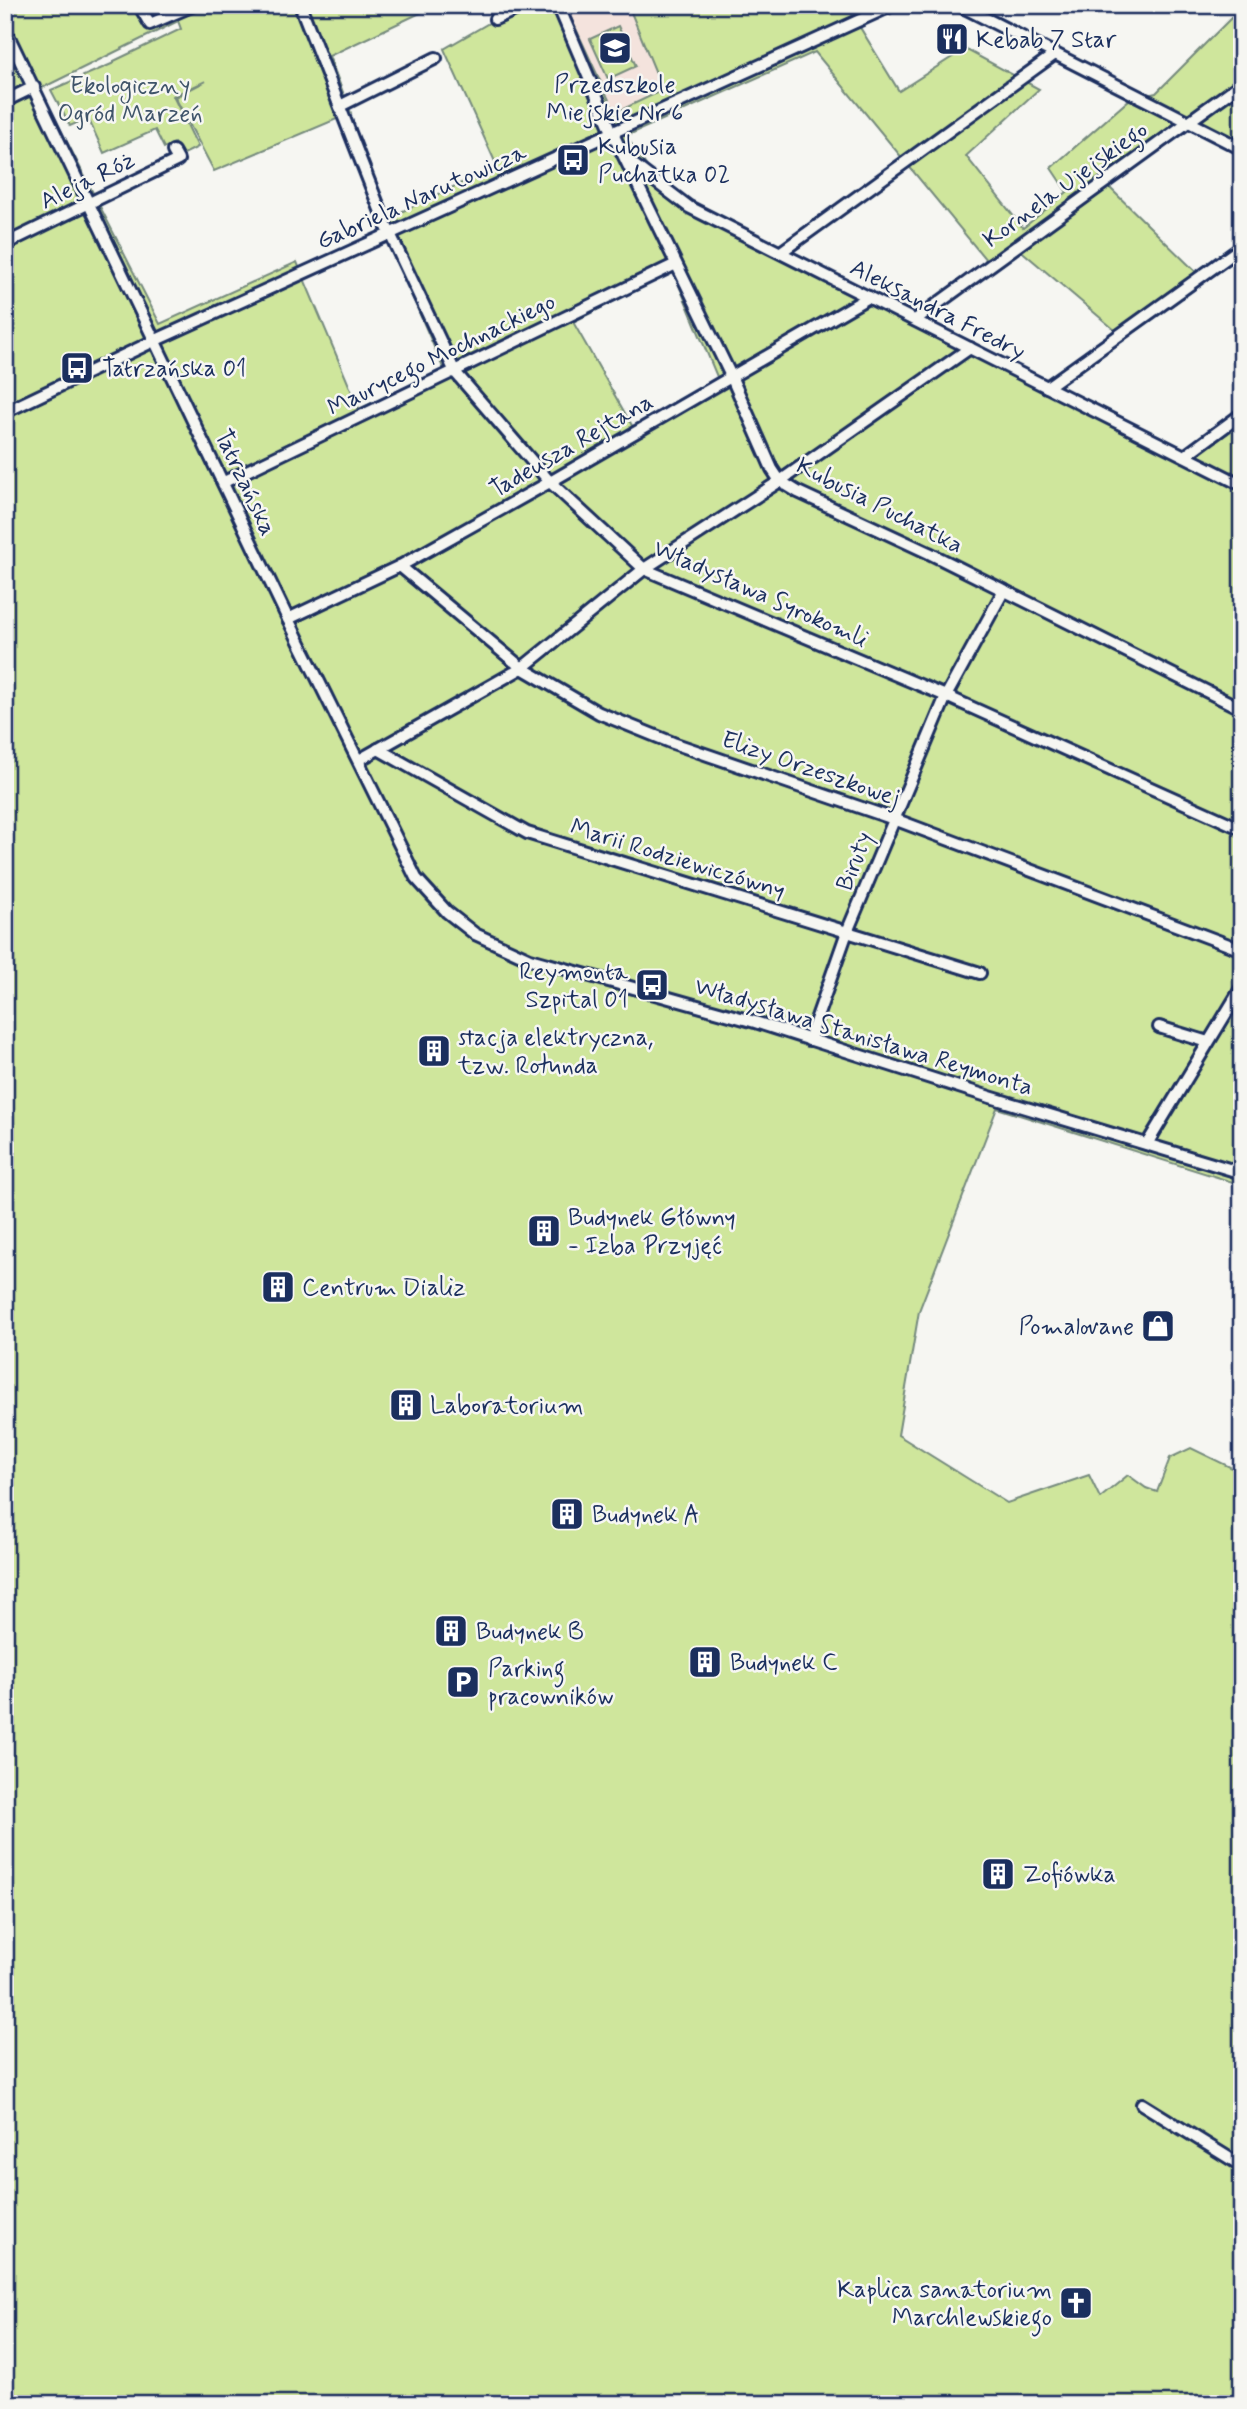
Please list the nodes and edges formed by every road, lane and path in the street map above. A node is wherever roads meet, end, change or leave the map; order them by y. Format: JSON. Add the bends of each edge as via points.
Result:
{"nodes":[{"id":1,"x":139,"y":5,"type":"edge"},
{"id":2,"x":194,"y":5,"type":"edge"},
{"id":3,"x":300,"y":5,"type":"edge"},
{"id":4,"x":526,"y":5,"type":"edge"},
{"id":5,"x":558,"y":5,"type":"edge"},
{"id":6,"x":893,"y":5,"type":"edge"},
{"id":7,"x":959,"y":5,"type":"edge"},
{"id":8,"x":495,"y":19,"type":"dead end"},
{"id":9,"x":5,"y":29,"type":"edge"},
{"id":10,"x":1055,"y":54,"type":"junction"},
{"id":11,"x":436,"y":58,"type":"dead end"},
{"id":12,"x":1242,"y":83,"type":"edge"},
{"id":13,"x":34,"y":87,"type":"junction"},
{"id":14,"x":5,"y":101,"type":"edge"},
{"id":15,"x":340,"y":106,"type":"junction"},
{"id":16,"x":1187,"y":121,"type":"junction"},
{"id":17,"x":612,"y":132,"type":"junction"},
{"id":18,"x":1242,"y":149,"type":"edge"},
{"id":19,"x":173,"y":151,"type":"dead end"},
{"id":20,"x":624,"y":158,"type":"junction"},
{"id":21,"x":88,"y":202,"type":"junction"},
{"id":22,"x":390,"y":233,"type":"junction"},
{"id":23,"x":5,"y":244,"type":"edge"},
{"id":24,"x":1242,"y":247,"type":"edge"},
{"id":25,"x":781,"y":252,"type":"junction"},
{"id":26,"x":676,"y":264,"type":"junction"},
{"id":27,"x":869,"y":297,"type":"junction"},
{"id":28,"x":915,"y":320,"type":"junction"},
{"id":29,"x":156,"y":340,"type":"junction"},
{"id":30,"x":970,"y":348,"type":"junction"},
{"id":31,"x":455,"y":372,"type":"junction"},
{"id":32,"x":731,"y":376,"type":"junction"},
{"id":33,"x":1047,"y":387,"type":"junction"},
{"id":34,"x":5,"y":412,"type":"edge"},
{"id":35,"x":1242,"y":414,"type":"edge"},
{"id":36,"x":1185,"y":456,"type":"junction"},
{"id":37,"x":780,"y":481,"type":"junction"},
{"id":38,"x":224,"y":482,"type":"junction"},
{"id":39,"x":550,"y":482,"type":"junction"},
{"id":40,"x":1242,"y":485,"type":"edge"},
{"id":41,"x":400,"y":566,"type":"junction"},
{"id":42,"x":644,"y":569,"type":"junction"},
{"id":43,"x":1004,"y":590,"type":"junction"},
{"id":44,"x":288,"y":619,"type":"junction"},
{"id":45,"x":522,"y":667,"type":"junction"},
{"id":46,"x":946,"y":696,"type":"junction"},
{"id":47,"x":1242,"y":709,"type":"edge"},
{"id":48,"x":378,"y":750,"type":"junction"},
{"id":49,"x":359,"y":760,"type":"junction"},
{"id":50,"x":894,"y":819,"type":"junction"},
{"id":51,"x":1242,"y":830,"type":"edge"},
{"id":52,"x":847,"y":932,"type":"junction"},
{"id":53,"x":475,"y":934,"type":"joint"},
{"id":54,"x":1242,"y":950,"type":"edge"},
{"id":55,"x":980,"y":973,"type":"dead end"},
{"id":56,"x":1242,"y":987,"type":"edge"},
{"id":57,"x":1159,"y":1027,"type":"dead end"},
{"id":58,"x":809,"y":1040,"type":"junction"},
{"id":59,"x":1208,"y":1042,"type":"junction"},
{"id":60,"x":1147,"y":1144,"type":"junction"},
{"id":61,"x":1242,"y":1173,"type":"edge"},
{"id":62,"x":1142,"y":2104,"type":"dead end"},
{"id":63,"x":1242,"y":2166,"type":"edge"}],
"edges":[{"from":1,"to":2,"type":"street","via":[[150,24]]},
{"from":3,"to":15,"type":"street","name":"Władysława Syrokomli"},
{"from":4,"to":8,"type":"street"},
{"from":5,"to":17,"type":"street","name":"Kubusia Puchatka"},
{"from":6,"to":17,"type":"street","name":"Gabriela Narutowicza"},
{"from":7,"to":10,"type":"street"},
{"from":9,"to":13,"type":"street","name":"Tatrzańska"},
{"from":10,"to":16,"type":"street"},
{"from":10,"to":25,"type":"street"},
{"from":11,"to":15,"type":"street"},
{"from":12,"to":16,"type":"street","name":"Kornela Ujejskiego"},
{"from":13,"to":14,"type":"street"},
{"from":13,"to":21,"type":"street","name":"Tatrzańska"},
{"from":15,"to":22,"type":"street","name":"Władysława Syrokomli"},
{"from":16,"to":18,"type":"street"},
{"from":16,"to":28,"type":"street","name":"Kornela Ujejskiego"},
{"from":17,"to":20,"type":"street","name":"Kubusia Puchatka"},
{"from":17,"to":22,"type":"street","name":"Gabriela Narutowicza"},
{"from":19,"to":21,"type":"street","name":"Aleja Róż","via":[[178,160]]},
{"from":20,"to":25,"type":"street","name":"Aleksandra Fredry","via":[[689,207]]},
{"from":20,"to":26,"type":"street","name":"Kubusia Puchatka"},
{"from":21,"to":23,"type":"street","name":"Aleja Róż"},
{"from":21,"to":29,"type":"street","name":"Tatrzańska"},
{"from":22,"to":29,"type":"street","name":"Gabriela Narutowicza"},
{"from":22,"to":31,"type":"street","name":"Władysława Syrokomli"},
{"from":24,"to":33,"type":"street"},
{"from":25,"to":27,"type":"street","name":"Aleksandra Fredry"},
{"from":26,"to":31,"type":"street","name":"Maurycego Mochnackiego"},
{"from":26,"to":32,"type":"street","name":"Kubusia Puchatka"},
{"from":27,"to":28,"type":"street","name":"Aleksandra Fredry"},
{"from":27,"to":32,"type":"street","name":"Tadeusza Rejtana"},
{"from":28,"to":30,"type":"street","name":"Aleksandra Fredry"},
{"from":29,"to":34,"type":"street","name":"Gabriela Narutowicza"},
{"from":29,"to":38,"type":"street","name":"Tatrzańska"},
{"from":30,"to":33,"type":"street","name":"Aleksandra Fredry"},
{"from":30,"to":37,"type":"street"},
{"from":31,"to":38,"type":"street","name":"Maurycego Mochnackiego"},
{"from":31,"to":39,"type":"street","name":"Władysława Syrokomli"},
{"from":32,"to":37,"type":"street","name":"Kubusia Puchatka"},
{"from":32,"to":39,"type":"street","name":"Tadeusza Rejtana"},
{"from":33,"to":36,"type":"street","name":"Aleksandra Fredry"},
{"from":35,"to":36,"type":"street"},
{"from":36,"to":40,"type":"street","name":"Aleksandra Fredry"},
{"from":37,"to":42,"type":"street"},
{"from":37,"to":43,"type":"street","name":"Kubusia Puchatka"},
{"from":38,"to":44,"type":"street","name":"Tatrzańska"},
{"from":39,"to":41,"type":"street","name":"Tadeusza Rejtana"},
{"from":39,"to":42,"type":"street","name":"Władysława Syrokomli"},
{"from":41,"to":44,"type":"street","name":"Tadeusza Rejtana"},
{"from":41,"to":45,"type":"street","name":"Elizy Orzeszkowej"},
{"from":42,"to":45,"type":"street"},
{"from":42,"to":46,"type":"street","name":"Władysława Syrokomli"},
{"from":43,"to":46,"type":"street","name":"Biruty"},
{"from":43,"to":47,"type":"street","name":"Kubusia Puchatka"},
{"from":44,"to":49,"type":"street","name":"Tatrzańska"},
{"from":45,"to":48,"type":"street"},
{"from":45,"to":50,"type":"street","name":"Elizy Orzeszkowej","via":[[599,713]]},
{"from":46,"to":50,"type":"street","name":"Biruty"},
{"from":46,"to":51,"type":"street","name":"Władysława Syrokomli"},
{"from":48,"to":49,"type":"street"},
{"from":48,"to":52,"type":"street","name":"Marii Rodziewiczówny","via":[[527,833]]},
{"from":49,"to":53,"type":"street","name":"Tatrzańska","via":[[416,878]]},
{"from":50,"to":52,"type":"street","name":"Biruty"},
{"from":50,"to":54,"type":"street","name":"Elizy Orzeszkowej"},
{"from":52,"to":55,"type":"street","name":"Marii Rodziewiczówny"},
{"from":52,"to":58,"type":"street","name":"Biruty"},
{"from":53,"to":58,"type":"street","name":"Władysława Stanisława Reymonta","via":[[530,959]]},
{"from":56,"to":59,"type":"street"},
{"from":57,"to":59,"type":"street"},
{"from":58,"to":60,"type":"street","name":"Władysława Stanisława Reymonta"},
{"from":59,"to":60,"type":"street"},
{"from":60,"to":61,"type":"street","name":"Władysława Stanisława Reymonta"},
{"from":62,"to":63,"type":"street"}]}
